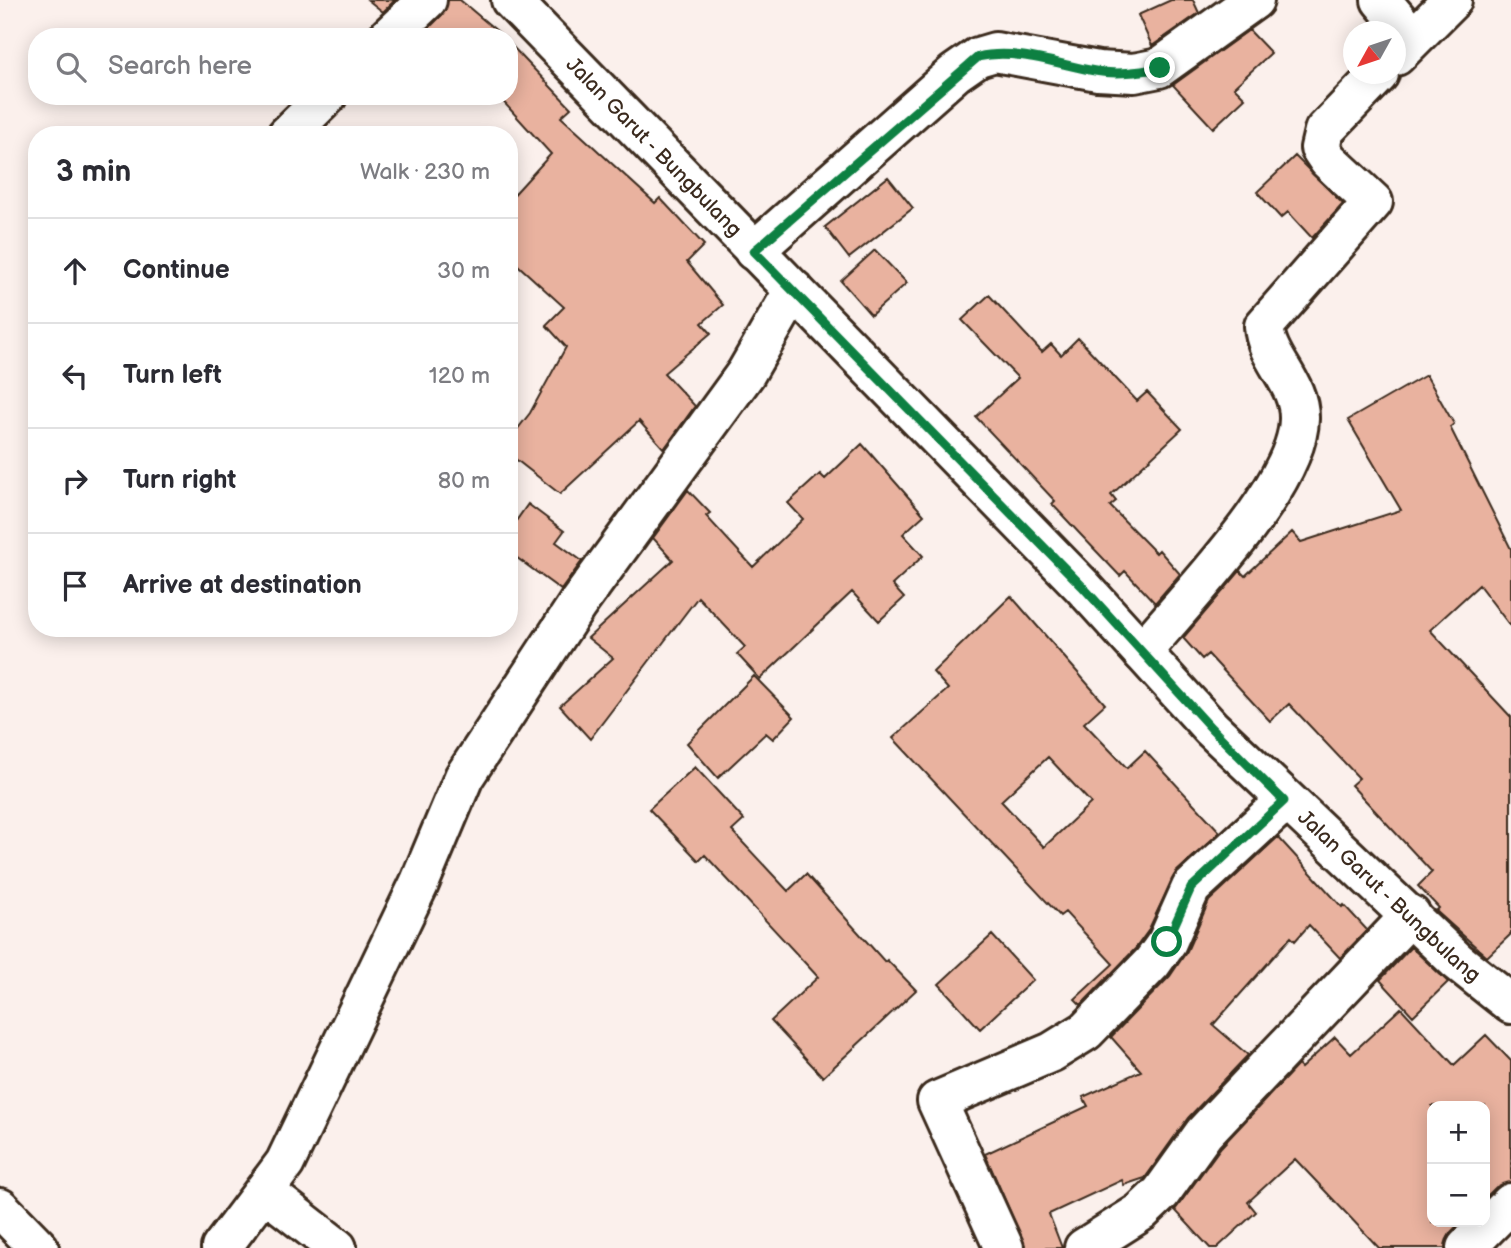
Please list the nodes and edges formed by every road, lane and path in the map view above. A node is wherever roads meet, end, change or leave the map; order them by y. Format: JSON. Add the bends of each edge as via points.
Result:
{"nodes":[{"id":1,"x":426,"y":0,"type":"edge"},
{"id":2,"x":511,"y":0,"type":"edge"},
{"id":3,"x":1254,"y":0,"type":"edge"},
{"id":4,"x":1381,"y":0,"type":"edge"},
{"id":5,"x":1452,"y":0,"type":"edge"},
{"id":6,"x":1391,"y":21,"type":"edge"},
{"id":7,"x":397,"y":28,"type":"edge"},
{"id":8,"x":1406,"y":45,"type":"edge"},
{"id":9,"x":1370,"y":84,"type":"edge"},
{"id":10,"x":318,"y":105,"type":"edge"},
{"id":11,"x":296,"y":126,"type":"edge"},
{"id":12,"x":754,"y":251,"type":"junction"},
{"id":13,"x":794,"y":290,"type":"junction"},
{"id":14,"x":1142,"y":652,"type":"junction"},
{"id":15,"x":1284,"y":801,"type":"junction"},
{"id":16,"x":1411,"y":915,"type":"junction"},
{"id":17,"x":1511,"y":1004,"type":"edge"},
{"id":18,"x":264,"y":1191,"type":"junction"},
{"id":19,"x":1511,"y":1203,"type":"edge"},
{"id":20,"x":0,"y":1208,"type":"edge"},
{"id":21,"x":39,"y":1248,"type":"edge"},
{"id":22,"x":221,"y":1248,"type":"edge"},
{"id":23,"x":337,"y":1248,"type":"edge"},
{"id":24,"x":1004,"y":1248,"type":"edge"},
{"id":25,"x":1084,"y":1248,"type":"edge"},
{"id":26,"x":1466,"y":1248,"type":"edge"}],
"edges":[{"from":1,"to":7,"type":"street"},
{"from":2,"to":12,"type":"street","name":"Jalan Garut - Bungbulang"},
{"from":3,"to":12,"type":"street","via":[[1160,68],[1134,73],[1098,71],[995,52],[978,57]]},
{"from":4,"to":6,"type":"street"},
{"from":5,"to":8,"type":"street"},
{"from":9,"to":14,"type":"street","via":[[1325,131],[1320,148],[1374,202],[1264,326],[1265,341],[1296,392],[1295,447],[1284,472],[1243,530]]},
{"from":10,"to":11,"type":"street"},
{"from":12,"to":13,"type":"street","name":"Jalan Garut - Bungbulang"},
{"from":13,"to":14,"type":"street","name":"Jalan Garut - Bungbulang"},
{"from":13,"to":18,"type":"street","via":[[746,373],[576,605],[464,777],[419,884],[285,1163]]},
{"from":14,"to":15,"type":"street","name":"Jalan Garut - Bungbulang"},
{"from":15,"to":16,"type":"street","name":"Jalan Garut - Bungbulang"},
{"from":15,"to":24,"type":"street","via":[[1191,888],[1159,952],[1086,1031],[1010,1072],[937,1101]]},
{"from":16,"to":17,"type":"street","name":"Jalan Garut - Bungbulang","via":[[1457,961]]},
{"from":16,"to":25,"type":"street","via":[[1204,1133],[1161,1193],[1141,1212]]},
{"from":18,"to":22,"type":"street"},
{"from":18,"to":23,"type":"street"},
{"from":19,"to":26,"type":"street"},
{"from":20,"to":21,"type":"street"}]}
